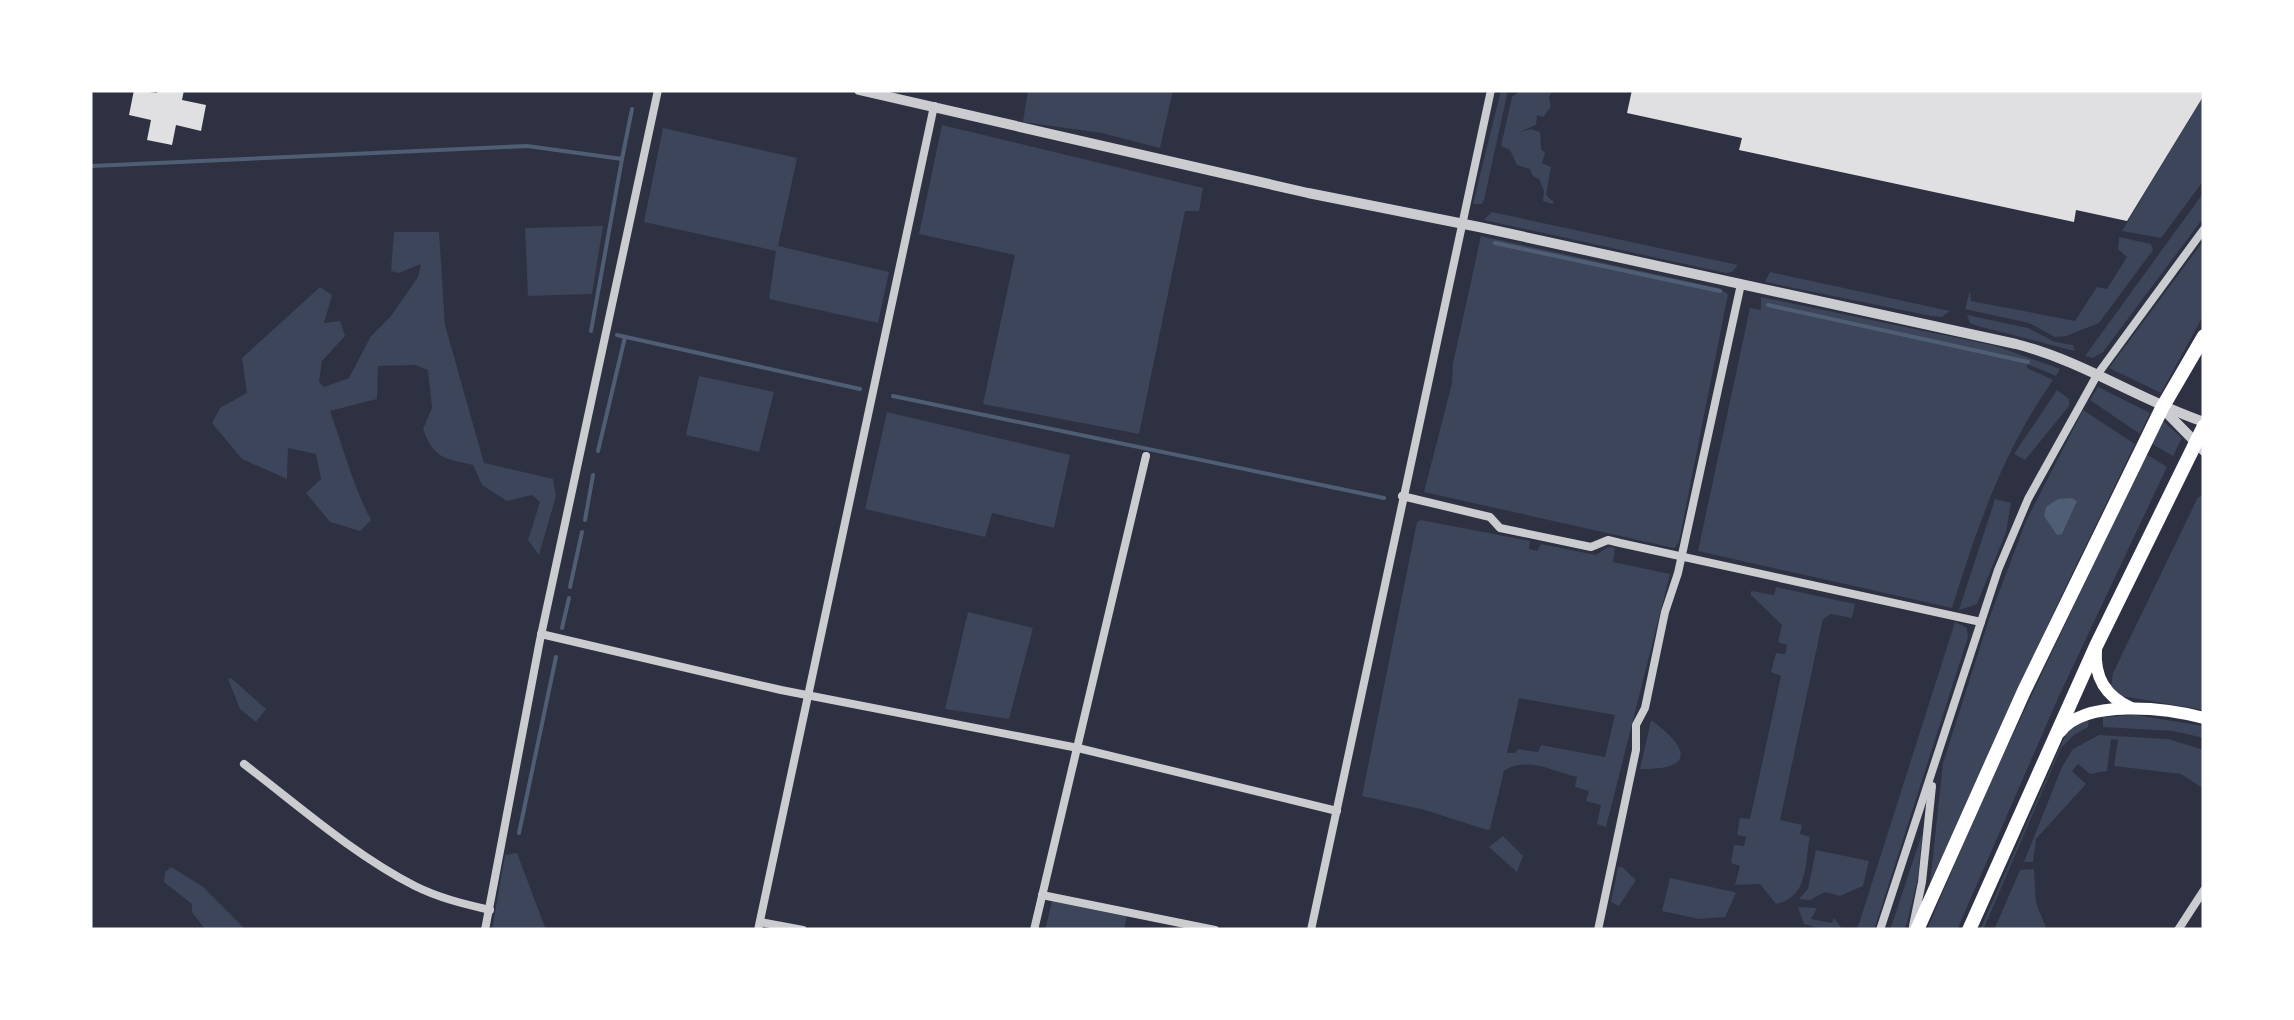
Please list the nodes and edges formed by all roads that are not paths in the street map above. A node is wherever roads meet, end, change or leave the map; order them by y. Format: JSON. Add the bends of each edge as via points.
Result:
{"nodes":[{"id":1,"x":658,"y":90,"type":"edge"},
{"id":2,"x":859,"y":90,"type":"edge"},
{"id":3,"x":1492,"y":90,"type":"edge"},
{"id":4,"x":934,"y":106,"type":"junction"},
{"id":5,"x":1462,"y":224,"type":"junction"},
{"id":6,"x":2204,"y":229,"type":"edge"},
{"id":7,"x":1741,"y":284,"type":"junction"},
{"id":8,"x":2204,"y":336,"type":"edge"},
{"id":9,"x":2097,"y":374,"type":"junction"},
{"id":10,"x":2162,"y":408,"type":"junction"},
{"id":11,"x":2204,"y":424,"type":"edge"},
{"id":12,"x":2200,"y":446,"type":"edge"},
{"id":13,"x":1146,"y":456,"type":"dead end"},
{"id":14,"x":1402,"y":496,"type":"junction"},
{"id":15,"x":1682,"y":556,"type":"junction"},
{"id":16,"x":1981,"y":622,"type":"junction"},
{"id":17,"x":541,"y":634,"type":"junction"},
{"id":18,"x":2096,"y":646,"type":"junction"},
{"id":19,"x":807,"y":695,"type":"junction"},
{"id":20,"x":2134,"y":708,"type":"junction"},
{"id":21,"x":2204,"y":718,"type":"edge"},
{"id":22,"x":2052,"y":743,"type":"junction"},
{"id":23,"x":1078,"y":748,"type":"junction"},
{"id":24,"x":244,"y":764,"type":"dead end"},
{"id":25,"x":1934,"y":767,"type":"junction"},
{"id":26,"x":1336,"y":810,"type":"junction"},
{"id":27,"x":2204,"y":890,"type":"edge"},
{"id":28,"x":1042,"y":895,"type":"junction"},
{"id":29,"x":490,"y":910,"type":"junction"},
{"id":30,"x":759,"y":926,"type":"edge"},
{"id":31,"x":485,"y":930,"type":"edge"},
{"id":32,"x":803,"y":930,"type":"edge"},
{"id":33,"x":1034,"y":930,"type":"edge"},
{"id":34,"x":1215,"y":930,"type":"edge"},
{"id":35,"x":1312,"y":930,"type":"edge"},
{"id":36,"x":1598,"y":930,"type":"edge"},
{"id":37,"x":1880,"y":930,"type":"edge"},
{"id":38,"x":1915,"y":930,"type":"edge"},
{"id":39,"x":1969,"y":930,"type":"edge"},
{"id":40,"x":2178,"y":930,"type":"edge"}],
"edges":[{"from":1,"to":17,"type":"street"},
{"from":2,"to":4,"type":"street"},
{"from":3,"to":5,"type":"street"},
{"from":4,"to":5,"type":"street"},
{"from":4,"to":19,"type":"street"},
{"from":5,"to":7,"type":"street"},
{"from":5,"to":14,"type":"street"},
{"from":6,"to":9,"type":"street"},
{"from":7,"to":9,"type":"street","via":[[2016,344]]},
{"from":7,"to":15,"type":"street"},
{"from":8,"to":10,"type":"highway"},
{"from":9,"to":10,"type":"street"},
{"from":9,"to":16,"type":"street","via":[[2028,498]]},
{"from":10,"to":11,"type":"street"},
{"from":10,"to":12,"type":"street"},
{"from":10,"to":38,"type":"highway"},
{"from":11,"to":12,"type":"highway"},
{"from":12,"to":18,"type":"highway"},
{"from":13,"to":23,"type":"street"},
{"from":14,"to":15,"type":"street","via":[[1537,536],[1591,547],[1608,540]]},
{"from":14,"to":26,"type":"street"},
{"from":15,"to":16,"type":"street"},
{"from":15,"to":36,"type":"street","via":[[1634,731],[1636,750]]},
{"from":16,"to":25,"type":"street"},
{"from":17,"to":19,"type":"street"},
{"from":17,"to":29,"type":"street"},
{"from":18,"to":20,"type":"main road","via":[[2102,684]]},
{"from":18,"to":22,"type":"highway"},
{"from":19,"to":23,"type":"street"},
{"from":19,"to":30,"type":"street"},
{"from":20,"to":21,"type":"main road"},
{"from":20,"to":22,"type":"main road","via":[[2078,715]]},
{"from":22,"to":39,"type":"highway"},
{"from":23,"to":26,"type":"street"},
{"from":23,"to":28,"type":"street"},
{"from":24,"to":29,"type":"street","via":[[414,886]]},
{"from":25,"to":37,"type":"street"},
{"from":25,"to":38,"type":"street"},
{"from":26,"to":35,"type":"street"},
{"from":27,"to":40,"type":"street"},
{"from":28,"to":33,"type":"street"},
{"from":28,"to":34,"type":"street"},
{"from":29,"to":31,"type":"street"},
{"from":30,"to":32,"type":"street"}]}
